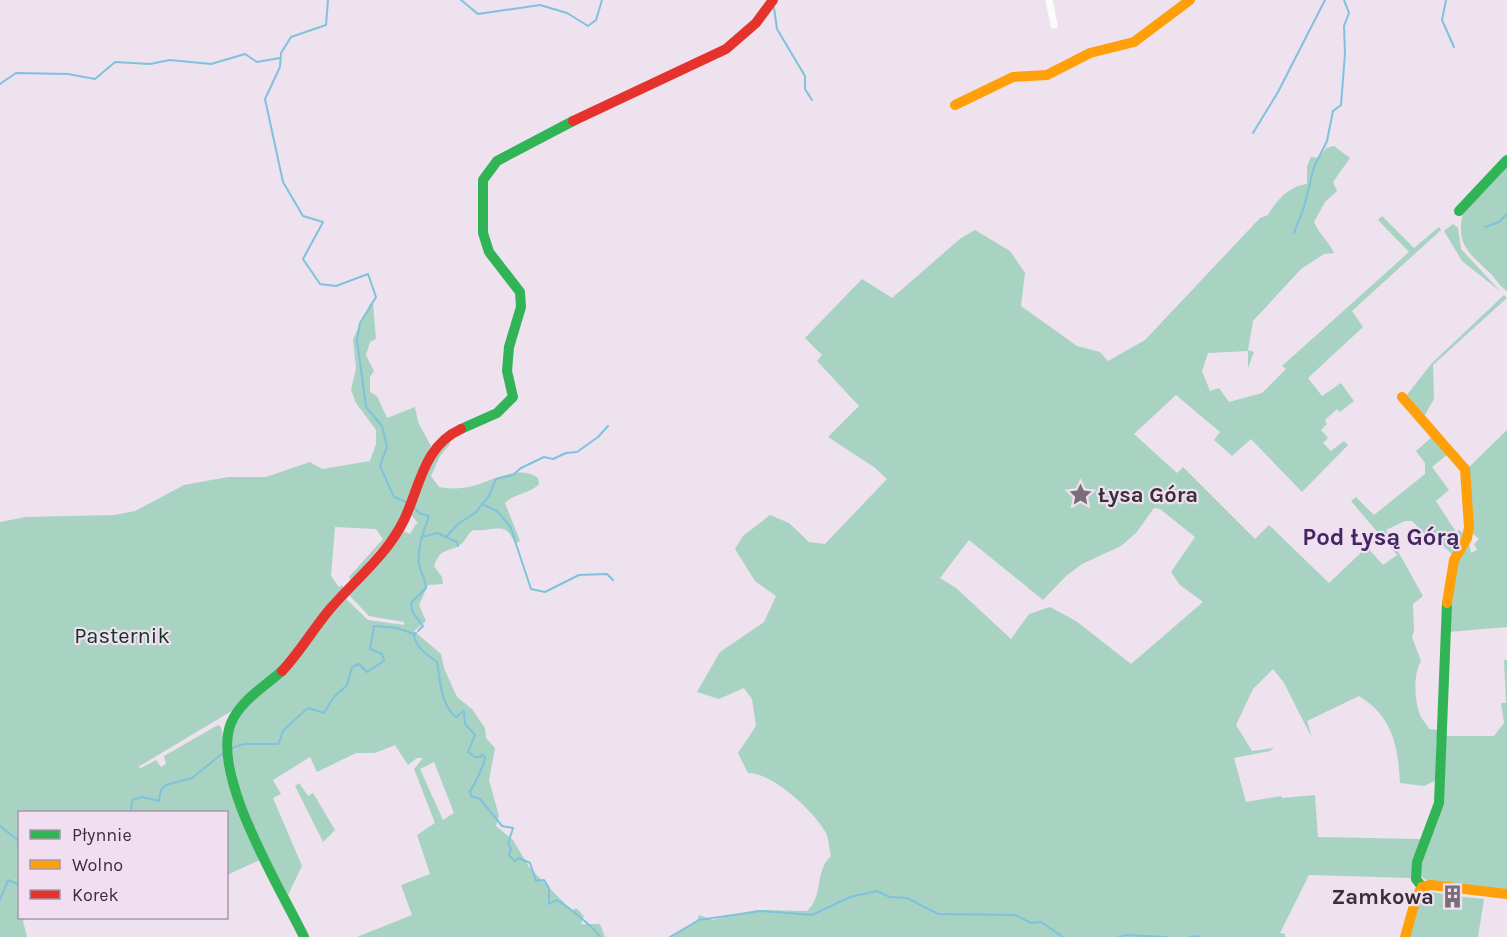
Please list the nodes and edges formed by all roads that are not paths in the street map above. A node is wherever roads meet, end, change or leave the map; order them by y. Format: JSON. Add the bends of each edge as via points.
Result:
{"nodes":[{"id":1,"x":773,"y":0,"type":"edge"},
{"id":2,"x":1049,"y":0,"type":"edge"},
{"id":3,"x":1190,"y":0,"type":"edge"},
{"id":4,"x":1054,"y":25,"type":"dead end"},
{"id":5,"x":955,"y":105,"type":"dead end"},
{"id":6,"x":1507,"y":160,"type":"edge"},
{"id":7,"x":1459,"y":211,"type":"dead end"},
{"id":8,"x":1402,"y":397,"type":"dead end"},
{"id":9,"x":1422,"y":887,"type":"junction"},
{"id":10,"x":1507,"y":894,"type":"edge"},
{"id":11,"x":304,"y":937,"type":"edge"},
{"id":12,"x":1405,"y":937,"type":"edge"}],
"edges":[{"from":1,"to":11,"type":"street","via":[[756,23],[726,49],[497,161],[483,180],[483,232],[489,252],[520,292],[521,307],[509,347],[507,370],[513,397],[494,415],[459,430],[439,444],[397,532],[282,672],[235,712],[228,729],[234,782],[248,823]]},
{"from":2,"to":4,"type":"street"},
{"from":3,"to":5,"type":"street","via":[[1134,42],[1090,53],[1047,75],[1013,77]]},
{"from":6,"to":7,"type":"street"},
{"from":8,"to":9,"type":"street","via":[[1465,469],[1470,527],[1454,560],[1447,599],[1439,803],[1417,862],[1416,879]]},
{"from":9,"to":10,"type":"street"},
{"from":9,"to":12,"type":"street"}]}
